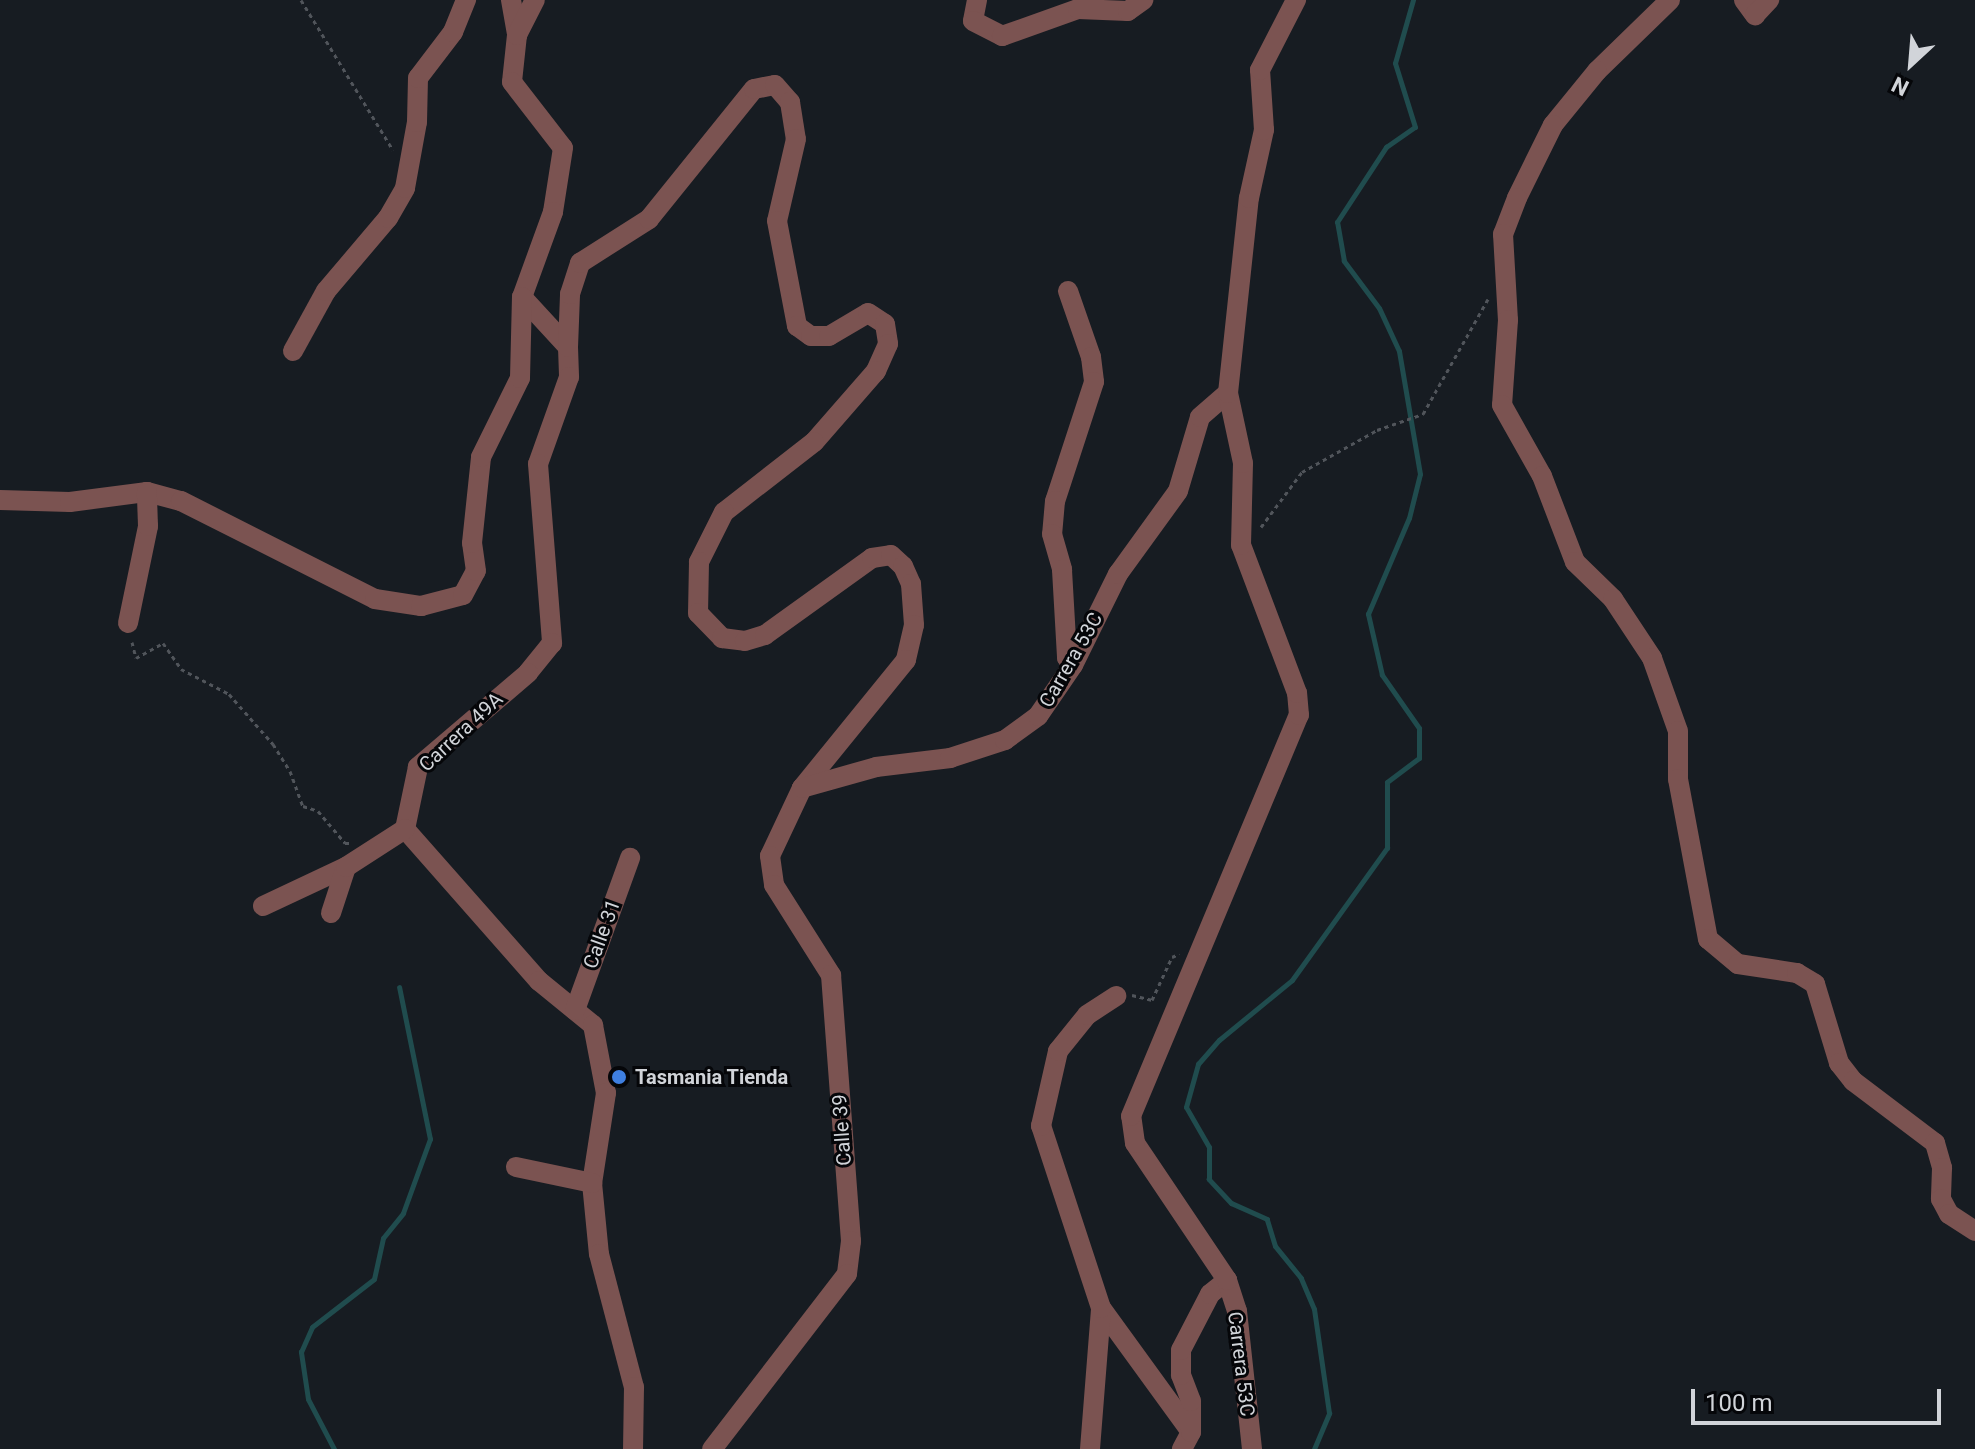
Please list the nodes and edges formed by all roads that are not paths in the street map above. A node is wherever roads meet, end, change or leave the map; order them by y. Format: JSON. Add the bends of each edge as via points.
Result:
{"nodes":[{"id":1,"x":466,"y":0,"type":"edge"},
{"id":2,"x":511,"y":0,"type":"edge"},
{"id":3,"x":535,"y":0,"type":"edge"},
{"id":4,"x":977,"y":0,"type":"edge"},
{"id":5,"x":1143,"y":0,"type":"edge"},
{"id":6,"x":1296,"y":0,"type":"edge"},
{"id":7,"x":1670,"y":0,"type":"edge"},
{"id":8,"x":1744,"y":0,"type":"edge"},
{"id":9,"x":1769,"y":0,"type":"edge"},
{"id":10,"x":517,"y":35,"type":"junction"},
{"id":11,"x":1068,"y":291,"type":"dead end"},
{"id":12,"x":522,"y":297,"type":"junction"},
{"id":13,"x":568,"y":347,"type":"junction"},
{"id":14,"x":293,"y":351,"type":"dead end"},
{"id":15,"x":1228,"y":393,"type":"junction"},
{"id":16,"x":147,"y":492,"type":"junction"},
{"id":17,"x":0,"y":500,"type":"edge"},
{"id":18,"x":128,"y":623,"type":"road end"},
{"id":19,"x":1073,"y":665,"type":"junction"},
{"id":20,"x":802,"y":788,"type":"junction"},
{"id":21,"x":405,"y":829,"type":"junction"},
{"id":22,"x":630,"y":858,"type":"dead end"},
{"id":23,"x":346,"y":867,"type":"junction"},
{"id":24,"x":263,"y":906,"type":"dead end"},
{"id":25,"x":331,"y":913,"type":"dead end"},
{"id":26,"x":1116,"y":996,"type":"road end"},
{"id":27,"x":575,"y":1010,"type":"junction"},
{"id":28,"x":516,"y":1167,"type":"dead end"},
{"id":29,"x":592,"y":1183,"type":"junction"},
{"id":30,"x":1975,"y":1231,"type":"edge"},
{"id":31,"x":1227,"y":1280,"type":"junction"},
{"id":32,"x":1101,"y":1308,"type":"junction"},
{"id":33,"x":1186,"y":1440,"type":"edge"},
{"id":34,"x":633,"y":1449,"type":"edge"},
{"id":35,"x":712,"y":1449,"type":"edge"},
{"id":36,"x":1090,"y":1449,"type":"edge"},
{"id":37,"x":1252,"y":1449,"type":"edge"}],
"edges":[{"from":1,"to":14,"type":"street","via":[[453,32],[418,78],[417,122],[405,188],[388,218],[326,291]]},
{"from":2,"to":10,"type":"street"},
{"from":3,"to":10,"type":"street"},
{"from":4,"to":5,"type":"street","via":[[973,21],[1002,36],[1078,9],[1128,11]]},
{"from":6,"to":15,"type":"street","via":[[1260,70],[1264,130],[1249,198]]},
{"from":7,"to":30,"type":"street","via":[[1597,71],[1553,125],[1503,234],[1508,320],[1502,405],[1542,476],[1575,562],[1613,599],[1652,658],[1678,731],[1678,779],[1708,939],[1738,964],[1797,973],[1815,984],[1839,1063],[1853,1081],[1935,1143],[1942,1168],[1941,1199],[1949,1214]]},
{"from":8,"to":9,"type":"street","via":[[1755,15]]},
{"from":10,"to":12,"type":"street","via":[[512,82],[563,148],[553,212]]},
{"from":11,"to":19,"type":"street","via":[[1094,382],[1055,501],[1053,523],[1062,570],[1067,658]]},
{"from":12,"to":13,"type":"street"},
{"from":12,"to":16,"type":"street","via":[[520,378],[481,457],[472,543],[476,571],[463,595],[421,606],[375,599],[181,501]]},
{"from":13,"to":20,"type":"street","name":"Calle 39","via":[[570,294],[580,263],[649,219],[754,89],[775,85],[790,102],[796,139],[777,221],[797,326],[811,336],[829,336],[868,313],[885,324],[888,344],[876,371],[814,442],[724,512],[699,562],[698,613],[722,638],[745,641],[765,635],[872,558],[891,555],[911,584],[914,625],[906,660]]},
{"from":13,"to":21,"type":"street","name":"Carrera 49A","via":[[569,377],[538,464],[552,643],[528,673],[418,767]]},
{"from":15,"to":19,"type":"street","name":"Carrera 53C","via":[[1200,417],[1178,491],[1118,574]]},
{"from":15,"to":31,"type":"street","name":"Carrera 53C","via":[[1243,463],[1241,545],[1297,693],[1299,715],[1131,1116],[1135,1143]]},
{"from":16,"to":17,"type":"street","via":[[70,502]]},
{"from":16,"to":18,"type":"street","via":[[148,526]]},
{"from":19,"to":20,"type":"street","name":"Carrera 53C","via":[[1038,716],[1005,740],[950,758],[876,767]]},
{"from":20,"to":35,"type":"street","name":"Calle 39","via":[[770,856],[774,885],[831,975],[851,1241],[847,1274]]},
{"from":21,"to":23,"type":"street"},
{"from":21,"to":27,"type":"street","via":[[539,981]]},
{"from":22,"to":27,"type":"street","name":"Calle 31"},
{"from":23,"to":24,"type":"street"},
{"from":23,"to":25,"type":"street"},
{"from":26,"to":32,"type":"street","via":[[1087,1015],[1058,1051],[1041,1126]]},
{"from":27,"to":29,"type":"street","via":[[593,1025],[606,1093]]},
{"from":28,"to":29,"type":"street"},
{"from":29,"to":34,"type":"street","via":[[599,1254],[634,1387]]},
{"from":31,"to":33,"type":"street","via":[[1210,1294],[1181,1350],[1181,1375],[1191,1401]]},
{"from":31,"to":37,"type":"street","name":"Carrera 53C","via":[[1237,1311]]},
{"from":32,"to":33,"type":"street"},
{"from":32,"to":36,"type":"street"}]}
